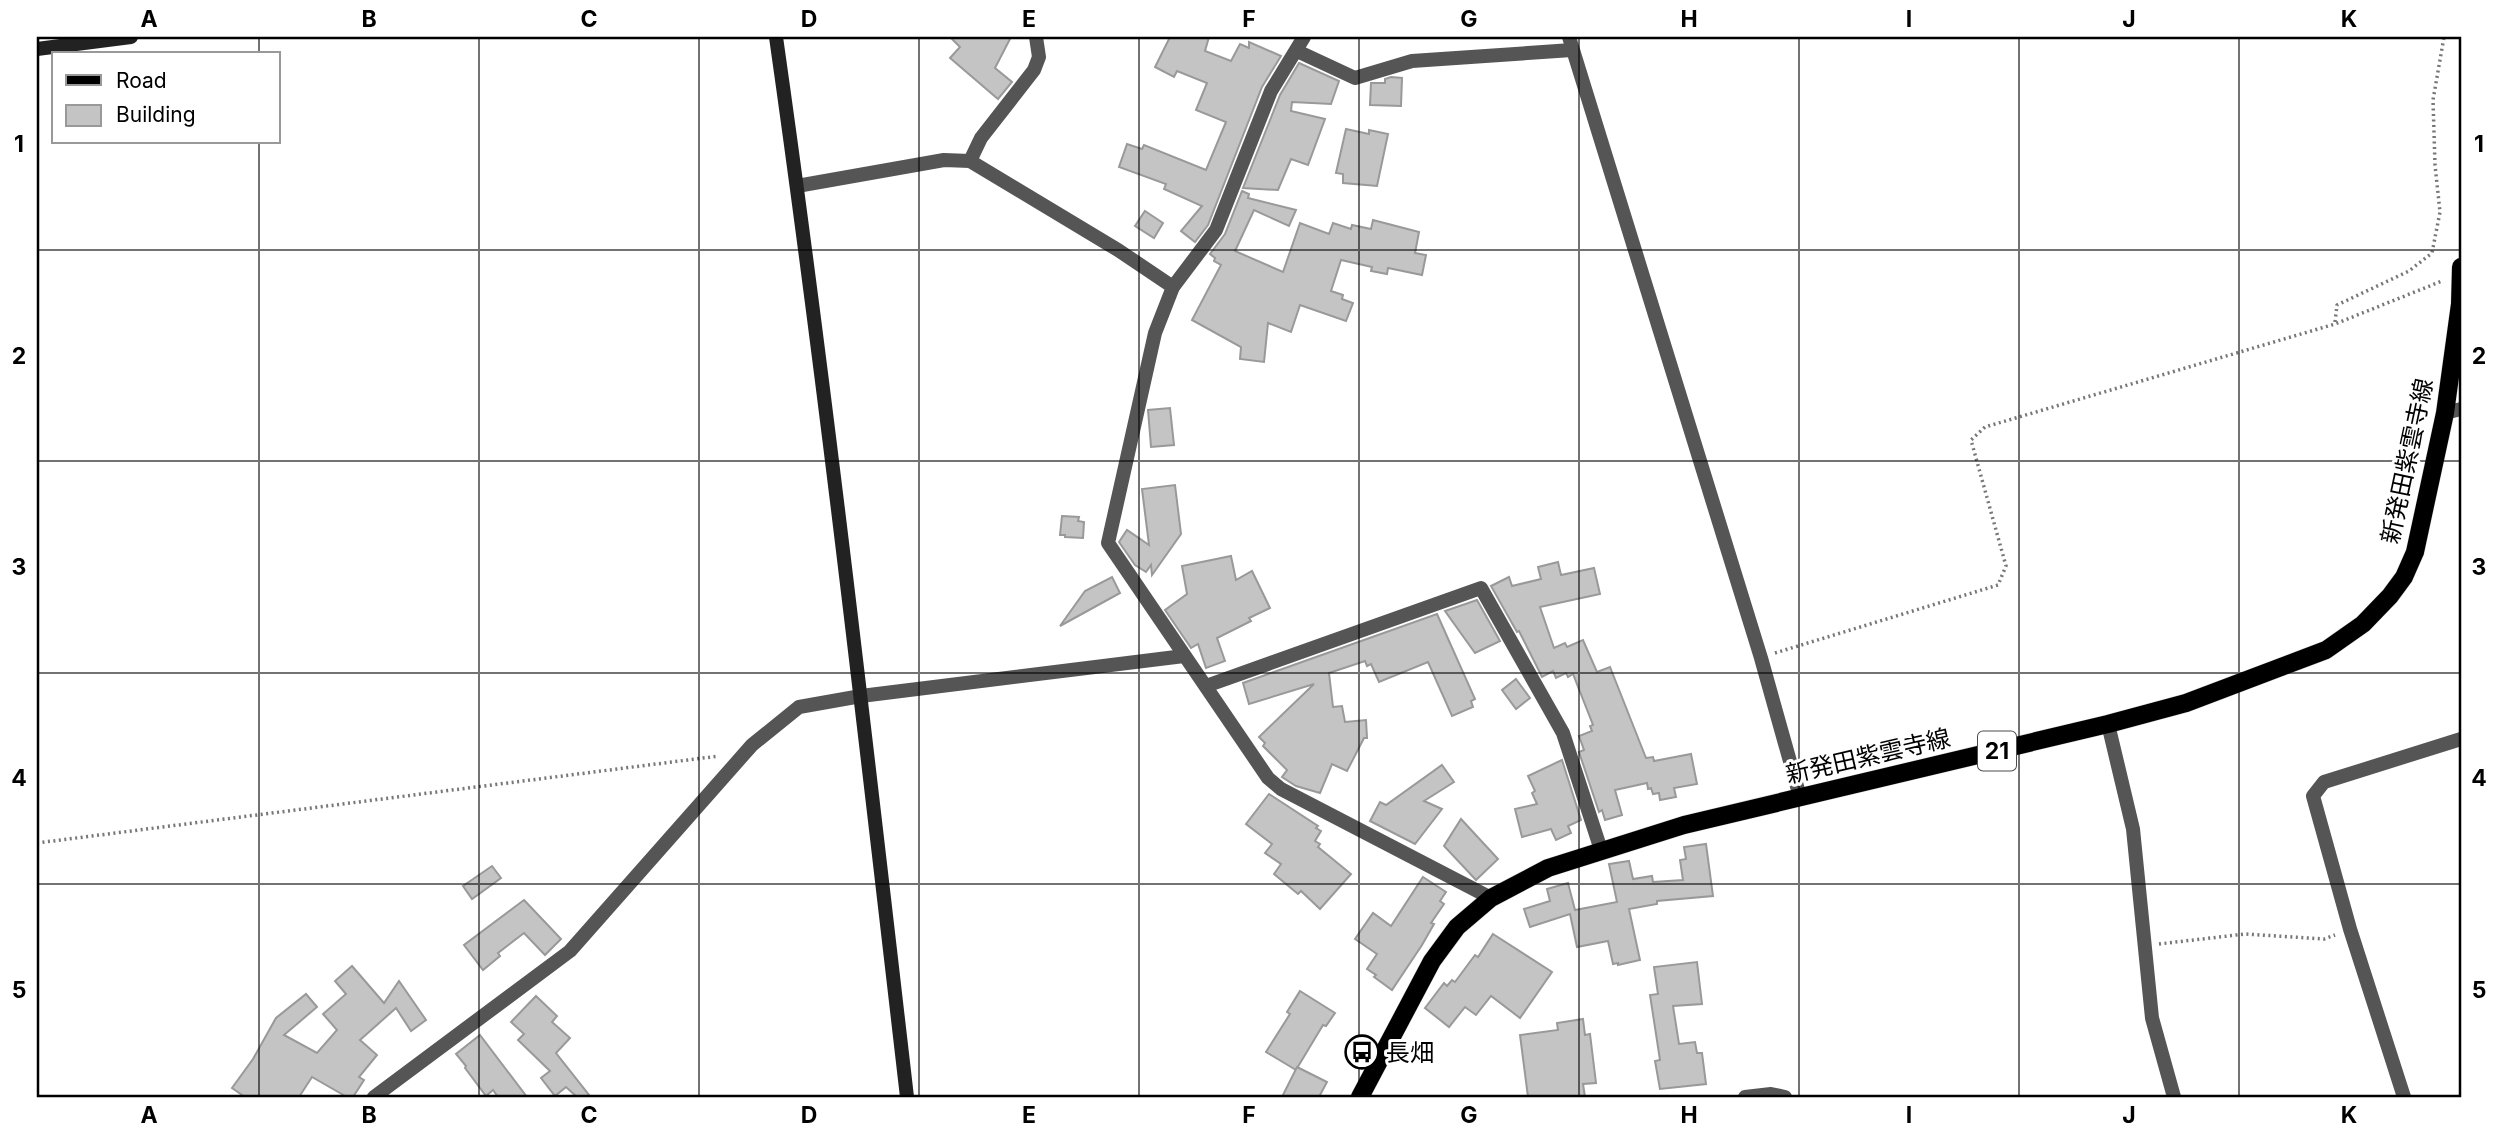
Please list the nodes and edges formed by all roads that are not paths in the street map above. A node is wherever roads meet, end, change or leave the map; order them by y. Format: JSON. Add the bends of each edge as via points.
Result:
{"nodes":[{"id":1,"x":131,"y":37,"type":"edge"},
{"id":2,"x":776,"y":37,"type":"edge"},
{"id":3,"x":1036,"y":37,"type":"edge"},
{"id":4,"x":1304,"y":37,"type":"edge"},
{"id":5,"x":1570,"y":43,"type":"edge"},
{"id":6,"x":37,"y":49,"type":"edge"},
{"id":7,"x":1297,"y":51,"type":"junction"},
{"id":8,"x":970,"y":161,"type":"junction"},
{"id":9,"x":797,"y":186,"type":"junction"},
{"id":10,"x":2461,"y":267,"type":"edge"},
{"id":11,"x":2461,"y":274,"type":"edge"},
{"id":12,"x":1173,"y":287,"type":"junction"},
{"id":13,"x":2453,"y":411,"type":"edge"},
{"id":14,"x":1184,"y":656,"type":"junction"},
{"id":15,"x":1206,"y":686,"type":"junction"},
{"id":16,"x":860,"y":696,"type":"junction"},
{"id":17,"x":2108,"y":724,"type":"junction"},
{"id":18,"x":2461,"y":740,"type":"edge"},
{"id":19,"x":1800,"y":797,"type":"junction"},
{"id":20,"x":1601,"y":850,"type":"junction"},
{"id":21,"x":1491,"y":898,"type":"junction"},
{"id":22,"x":374,"y":1097,"type":"edge"},
{"id":23,"x":907,"y":1097,"type":"edge"},
{"id":24,"x":1360,"y":1097,"type":"edge"},
{"id":25,"x":1745,"y":1097,"type":"edge"},
{"id":26,"x":1784,"y":1097,"type":"edge"},
{"id":27,"x":2174,"y":1097,"type":"edge"},
{"id":28,"x":2404,"y":1097,"type":"edge"}],
"edges":[{"from":1,"to":6,"type":"street"},
{"from":2,"to":9,"type":"street"},
{"from":3,"to":8,"type":"street","via":[[1039,57],[1034,70],[981,138]]},
{"from":4,"to":7,"type":"street"},
{"from":5,"to":7,"type":"street","via":[[1412,61],[1354,78]]},
{"from":5,"to":19,"type":"street"},
{"from":7,"to":12,"type":"street","via":[[1271,91],[1216,230]]},
{"from":8,"to":9,"type":"street","via":[[944,160]]},
{"from":8,"to":12,"type":"street"},
{"from":9,"to":16,"type":"street"},
{"from":10,"to":11,"type":"main road","name":"新発田紫雲寺線","number":"21"},
{"from":11,"to":13,"type":"main road","name":"新発田紫雲寺線","number":"21"},
{"from":12,"to":14,"type":"street","via":[[1155,333],[1108,542]]},
{"from":13,"to":17,"type":"main road","name":"新発田紫雲寺線","number":"21","via":[[2404,578],[2362,624],[2326,650],[2186,703]]},
{"from":14,"to":15,"type":"street"},
{"from":14,"to":16,"type":"street"},
{"from":15,"to":20,"type":"street","via":[[1481,588],[1563,733]]},
{"from":15,"to":21,"type":"street","via":[[1268,778],[1281,789]]},
{"from":16,"to":22,"type":"street","via":[[799,707],[745,753],[570,951]]},
{"from":16,"to":23,"type":"street"},
{"from":17,"to":19,"type":"main road","name":"新発田紫雲寺線","number":"21"},
{"from":17,"to":27,"type":"street","via":[[2133,829],[2152,1018]]},
{"from":18,"to":28,"type":"street","via":[[2324,782],[2313,796]]},
{"from":19,"to":20,"type":"main road","name":"新発田紫雲寺線","number":"21"},
{"from":20,"to":21,"type":"main road","name":"新発田紫雲寺線","number":"21","via":[[1548,868]]},
{"from":21,"to":24,"type":"main road","name":"新発田紫雲寺線","number":"21","via":[[1457,927],[1432,961]]},
{"from":25,"to":26,"type":"street"}]}
